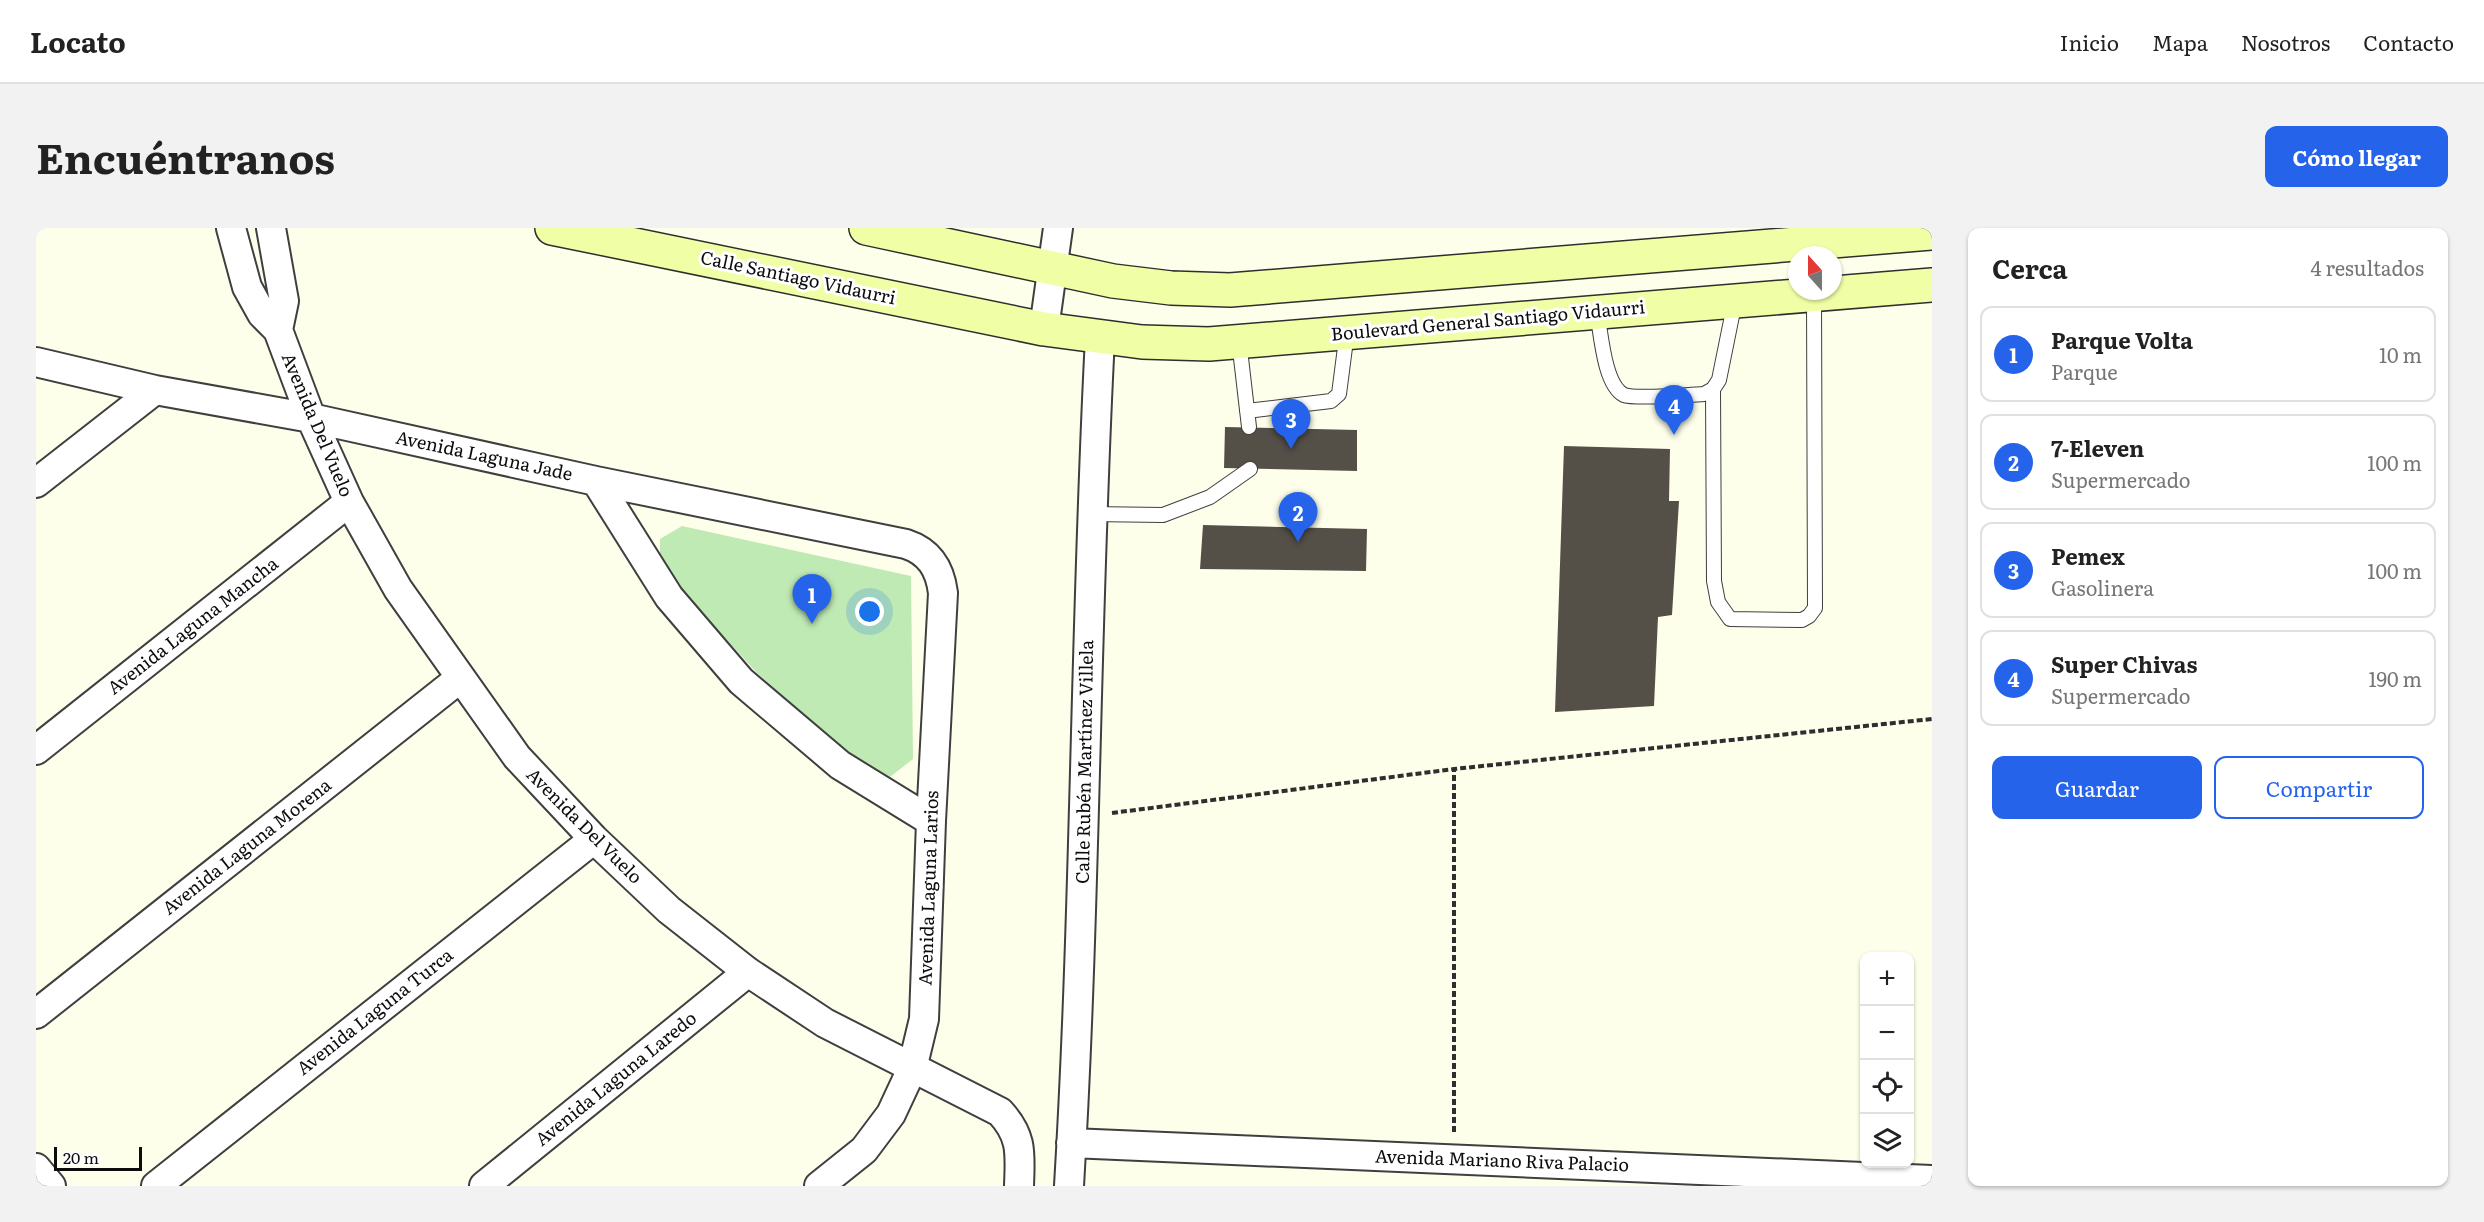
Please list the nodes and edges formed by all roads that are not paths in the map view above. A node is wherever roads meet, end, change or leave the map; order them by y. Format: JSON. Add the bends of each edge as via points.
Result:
{"nodes":[{"id":1,"x":231,"y":228,"type":"edge"},
{"id":2,"x":271,"y":228,"type":"edge"},
{"id":3,"x":552,"y":228,"type":"edge"},
{"id":4,"x":866,"y":228,"type":"edge"},
{"id":5,"x":1058,"y":228,"type":"edge"},
{"id":6,"x":1932,"y":233,"type":"edge"},
{"id":7,"x":1055,"y":267,"type":"junction"},
{"id":8,"x":1932,"y":285,"type":"edge"},
{"id":9,"x":1842,"y":292,"type":"edge"},
{"id":10,"x":1788,"y":296,"type":"edge"},
{"id":11,"x":1814,"y":300,"type":"edge"},
{"id":12,"x":1735,"y":301,"type":"junction"},
{"id":13,"x":1597,"y":312,"type":"junction"},
{"id":14,"x":1044,"y":328,"type":"junction"},
{"id":15,"x":278,"y":330,"type":"junction"},
{"id":16,"x":1347,"y":332,"type":"junction"},
{"id":17,"x":1100,"y":338,"type":"junction"},
{"id":18,"x":1239,"y":341,"type":"junction"},
{"id":19,"x":36,"y":362,"type":"edge"},
{"id":20,"x":1713,"y":389,"type":"junction"},
{"id":21,"x":155,"y":390,"type":"junction"},
{"id":22,"x":1247,"y":411,"type":"junction"},
{"id":23,"x":311,"y":418,"type":"junction"},
{"id":24,"x":1249,"y":427,"type":"dead end"},
{"id":25,"x":1250,"y":469,"type":"dead end"},
{"id":26,"x":596,"y":481,"type":"junction"},
{"id":27,"x":36,"y":483,"type":"edge"},
{"id":28,"x":349,"y":501,"type":"junction"},
{"id":29,"x":1090,"y":514,"type":"junction"},
{"id":30,"x":929,"y":556,"type":"joint"},
{"id":31,"x":459,"y":679,"type":"junction"},
{"id":32,"x":36,"y":750,"type":"edge"},
{"id":33,"x":931,"y":821,"type":"junction"},
{"id":34,"x":594,"y":839,"type":"junction"},
{"id":35,"x":748,"y":972,"type":"junction"},
{"id":36,"x":36,"y":1014,"type":"edge"},
{"id":37,"x":912,"y":1069,"type":"junction"},
{"id":38,"x":1071,"y":1143,"type":"junction"},
{"id":39,"x":36,"y":1168,"type":"edge"},
{"id":40,"x":1671,"y":1177,"type":"edge"},
{"id":41,"x":1932,"y":1180,"type":"edge"},
{"id":42,"x":51,"y":1186,"type":"edge"},
{"id":43,"x":156,"y":1186,"type":"edge"},
{"id":44,"x":484,"y":1186,"type":"edge"},
{"id":45,"x":819,"y":1186,"type":"edge"},
{"id":46,"x":1018,"y":1186,"type":"edge"},
{"id":47,"x":1069,"y":1186,"type":"edge"}],
"edges":[{"from":1,"to":15,"type":"street","name":"Avenida Del Vuelo","via":[[247,287],[262,314]]},
{"from":2,"to":15,"type":"street","name":"Avenida Del Vuelo","via":[[284,301]]},
{"from":3,"to":14,"type":"main road","name":"Calle Santiago Vidaurri"},
{"from":4,"to":7,"type":"main road"},
{"from":5,"to":7,"type":"street"},
{"from":6,"to":7,"type":"main road","via":[[1230,290],[1113,281]]},
{"from":7,"to":14,"type":"street"},
{"from":8,"to":9,"type":"main road","name":"Boulevard General Santiago Vidaurri"},
{"from":10,"to":12,"type":"main road","name":"Boulevard General Santiago Vidaurri"},
{"from":11,"to":20,"type":"lane","via":[[1815,608],[1802,620],[1730,619],[1718,602],[1714,581]]},
{"from":12,"to":13,"type":"main road","name":"Boulevard General Santiago Vidaurri"},
{"from":12,"to":20,"type":"lane","via":[[1719,380]]},
{"from":13,"to":16,"type":"main road","name":"Boulevard General Santiago Vidaurri"},
{"from":13,"to":20,"type":"lane","via":[[1609,377],[1626,396],[1704,394]]},
{"from":14,"to":17,"type":"main road","name":"Boulevard General Santiago Vidaurri"},
{"from":15,"to":23,"type":"street","name":"Avenida Del Vuelo"},
{"from":16,"to":18,"type":"main road","name":"Boulevard General Santiago Vidaurri"},
{"from":16,"to":22,"type":"lane","via":[[1339,394],[1331,401]]},
{"from":17,"to":18,"type":"main road","name":"Boulevard General Santiago Vidaurri","via":[[1153,343]]},
{"from":17,"to":29,"type":"street","name":"Calle Rubén Martínez Villela"},
{"from":18,"to":22,"type":"lane"},
{"from":19,"to":21,"type":"street","name":"Avenida Laguna Jade"},
{"from":21,"to":23,"type":"street","name":"Avenida Laguna Jade"},
{"from":21,"to":27,"type":"street"},
{"from":22,"to":24,"type":"lane"},
{"from":23,"to":26,"type":"street","name":"Avenida Laguna Jade"},
{"from":23,"to":28,"type":"street","name":"Avenida Del Vuelo"},
{"from":25,"to":29,"type":"lane","via":[[1210,497],[1163,515]]},
{"from":26,"to":30,"type":"street","name":"Avenida Laguna Jade","via":[[906,544]]},
{"from":26,"to":33,"type":"street","via":[[669,597],[741,681],[840,765]]},
{"from":28,"to":31,"type":"street","name":"Avenida Del Vuelo","via":[[398,589]]},
{"from":28,"to":32,"type":"street","name":"Avenida Laguna Mancha"},
{"from":29,"to":38,"type":"street","name":"Calle Rubén Martínez Villela","via":[[1085,817]]},
{"from":30,"to":33,"type":"street","name":"Avenida Laguna Larios","via":[[941,579],[943,593]]},
{"from":31,"to":34,"type":"street","name":"Avenida Del Vuelo","via":[[517,758]]},
{"from":31,"to":36,"type":"street","name":"Avenida Laguna Morena"},
{"from":33,"to":37,"type":"street","name":"Avenida Laguna Larios","via":[[924,1019]]},
{"from":34,"to":35,"type":"street","name":"Avenida Del Vuelo","via":[[669,910]]},
{"from":34,"to":43,"type":"street","name":"Avenida Laguna Turca"},
{"from":35,"to":37,"type":"street","name":"Avenida Del Vuelo","via":[[825,1023]]},
{"from":35,"to":44,"type":"street","name":"Avenida Laguna Laredo"},
{"from":37,"to":45,"type":"street","name":"Avenida Laguna Larios","via":[[891,1114],[864,1150]]},
{"from":37,"to":46,"type":"street","name":"Avenida Del Vuelo","via":[[1000,1112],[1013,1126],[1021,1149]]},
{"from":38,"to":40,"type":"street","name":"Avenida Mariano Riva Palacio","via":[[1454,1159]]},
{"from":38,"to":47,"type":"street","name":"Calle Rubén Martínez Villela"},
{"from":39,"to":42,"type":"street"},
{"from":40,"to":41,"type":"street","name":"Avenida Mariano Riva Palacio"}]}
